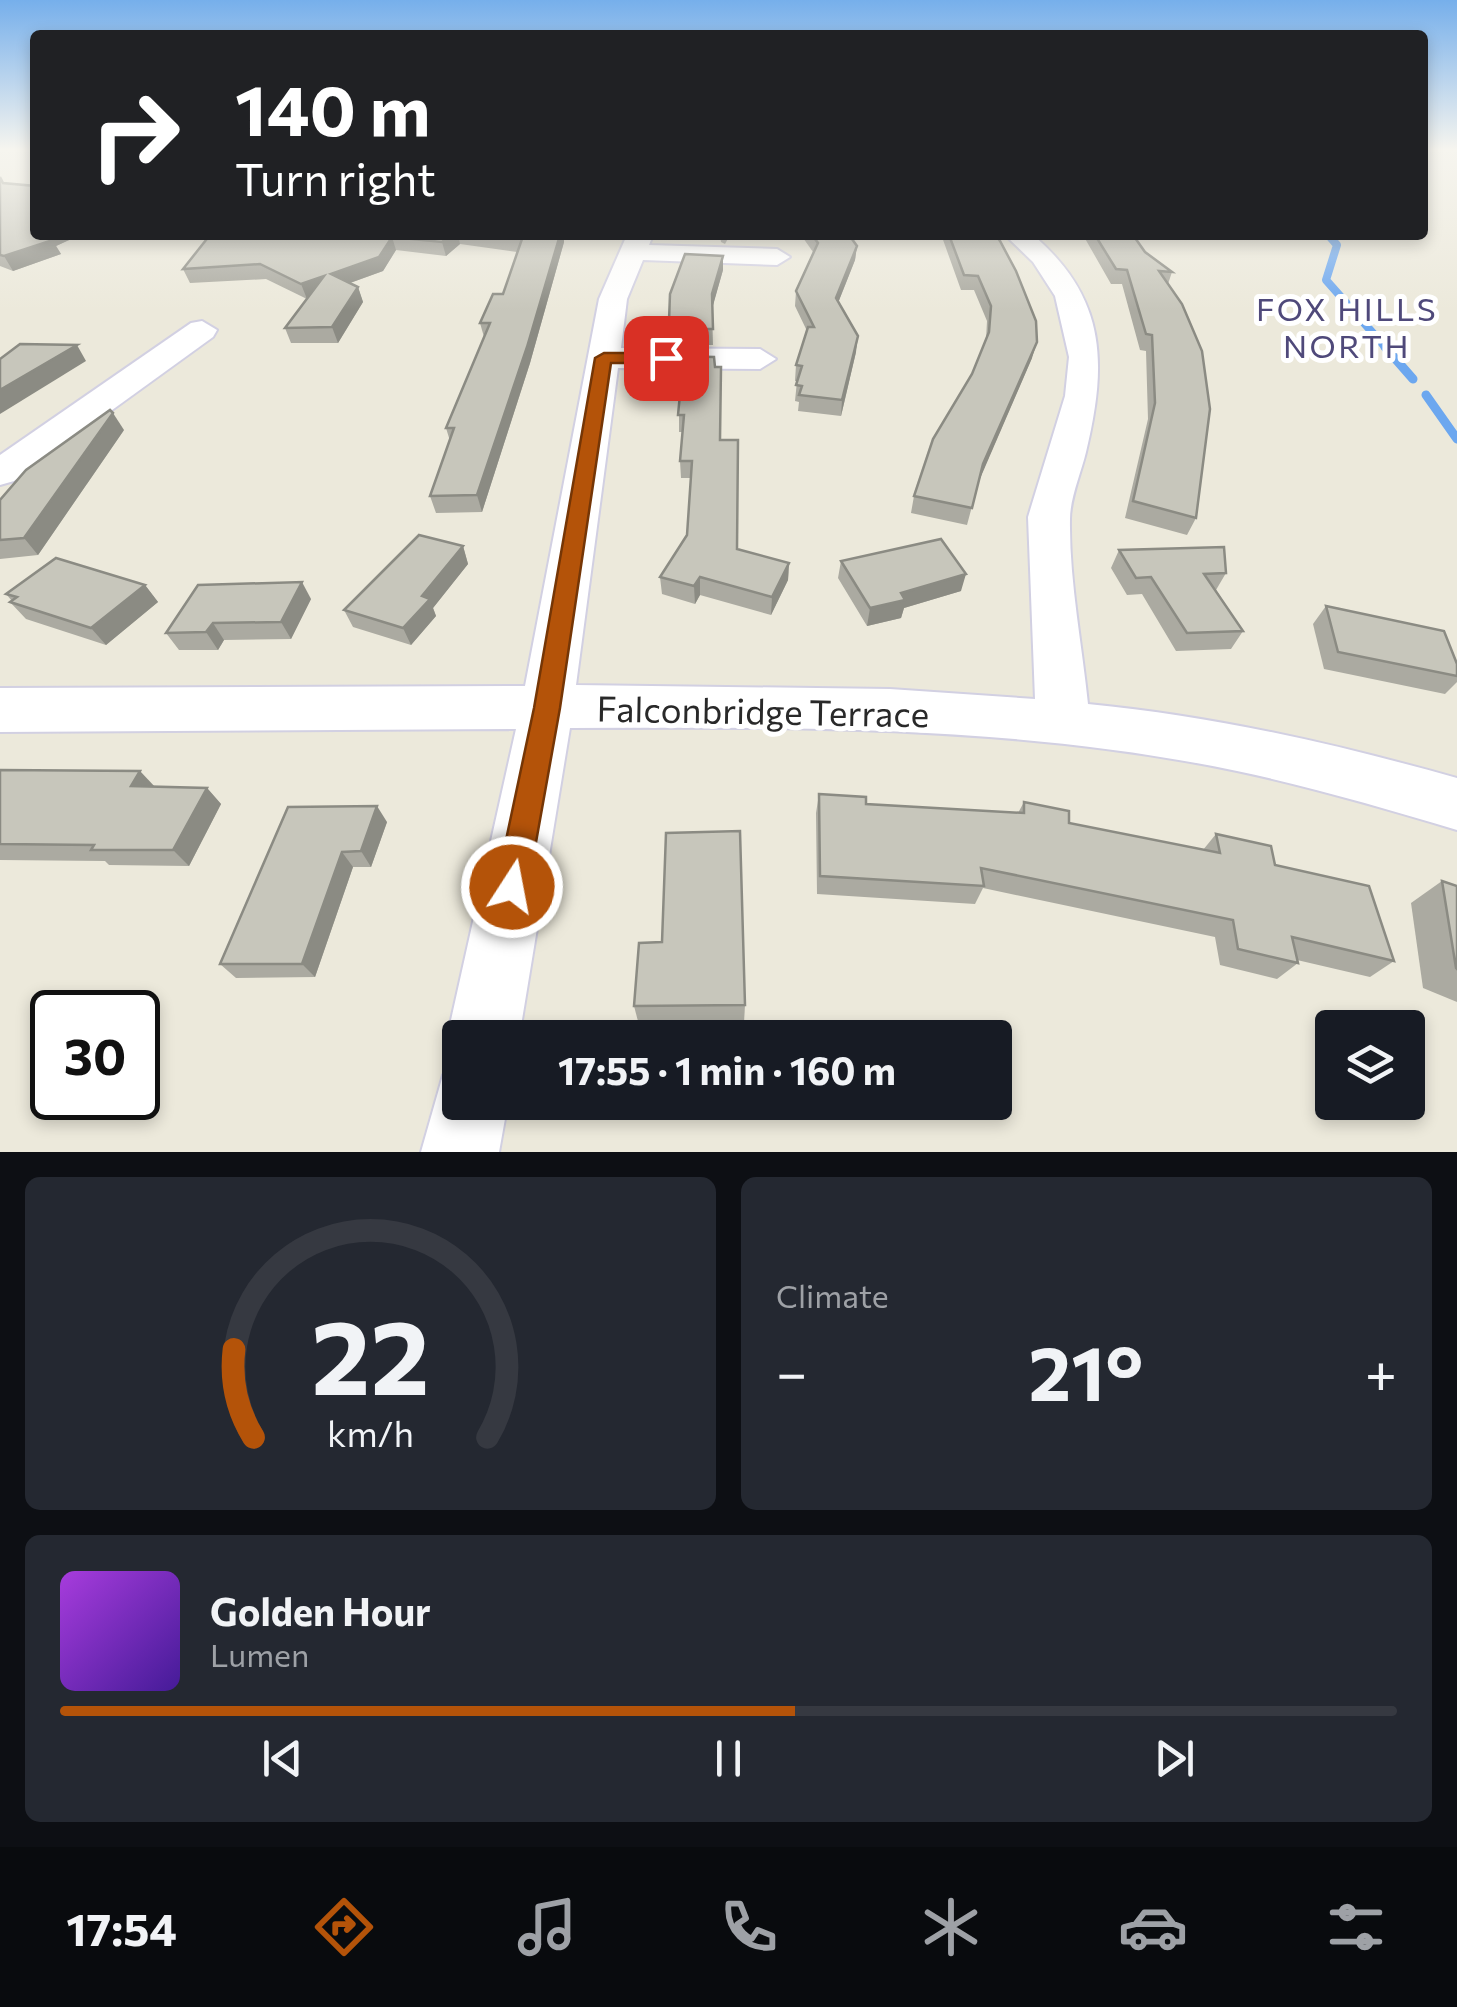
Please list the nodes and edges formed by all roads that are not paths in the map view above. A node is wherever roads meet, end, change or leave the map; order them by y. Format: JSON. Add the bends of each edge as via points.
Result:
{"nodes":[{"id":1,"x":1024,"y":240,"type":"edge"},
{"id":2,"x":636,"y":244,"type":"edge"},
{"id":3,"x":778,"y":257,"type":"dead end"},
{"id":4,"x":202,"y":330,"type":"dead end"},
{"id":5,"x":604,"y":358,"type":"junction"},
{"id":6,"x":760,"y":359,"type":"dead end"},
{"id":7,"x":0,"y":473,"type":"edge"},
{"id":8,"x":547,"y":708,"type":"junction"},
{"id":9,"x":0,"y":710,"type":"edge"},
{"id":10,"x":1063,"y":721,"type":"junction"},
{"id":11,"x":1457,"y":804,"type":"edge"},
{"id":12,"x":486,"y":1020,"type":"edge"},
{"id":13,"x":466,"y":1120,"type":"edge"},
{"id":14,"x":460,"y":1152,"type":"edge"}],
"edges":[{"from":1,"to":10,"type":"street","via":[[1069,296],[1085,358],[1082,396],[1049,517]]},
{"from":2,"to":3,"type":"street"},
{"from":2,"to":5,"type":"street","via":[[613,299]]},
{"from":4,"to":7,"type":"street"},
{"from":5,"to":6,"type":"street"},
{"from":5,"to":8,"type":"street"},
{"from":8,"to":9,"type":"street","name":"Falconbridge Terrace"},
{"from":8,"to":10,"type":"street","name":"Falconbridge Terrace","via":[[844,707]]},
{"from":8,"to":12,"type":"street"},
{"from":10,"to":11,"type":"street","name":"Falconbridge Terrace","via":[[1370,776]]},
{"from":13,"to":14,"type":"street"}]}
